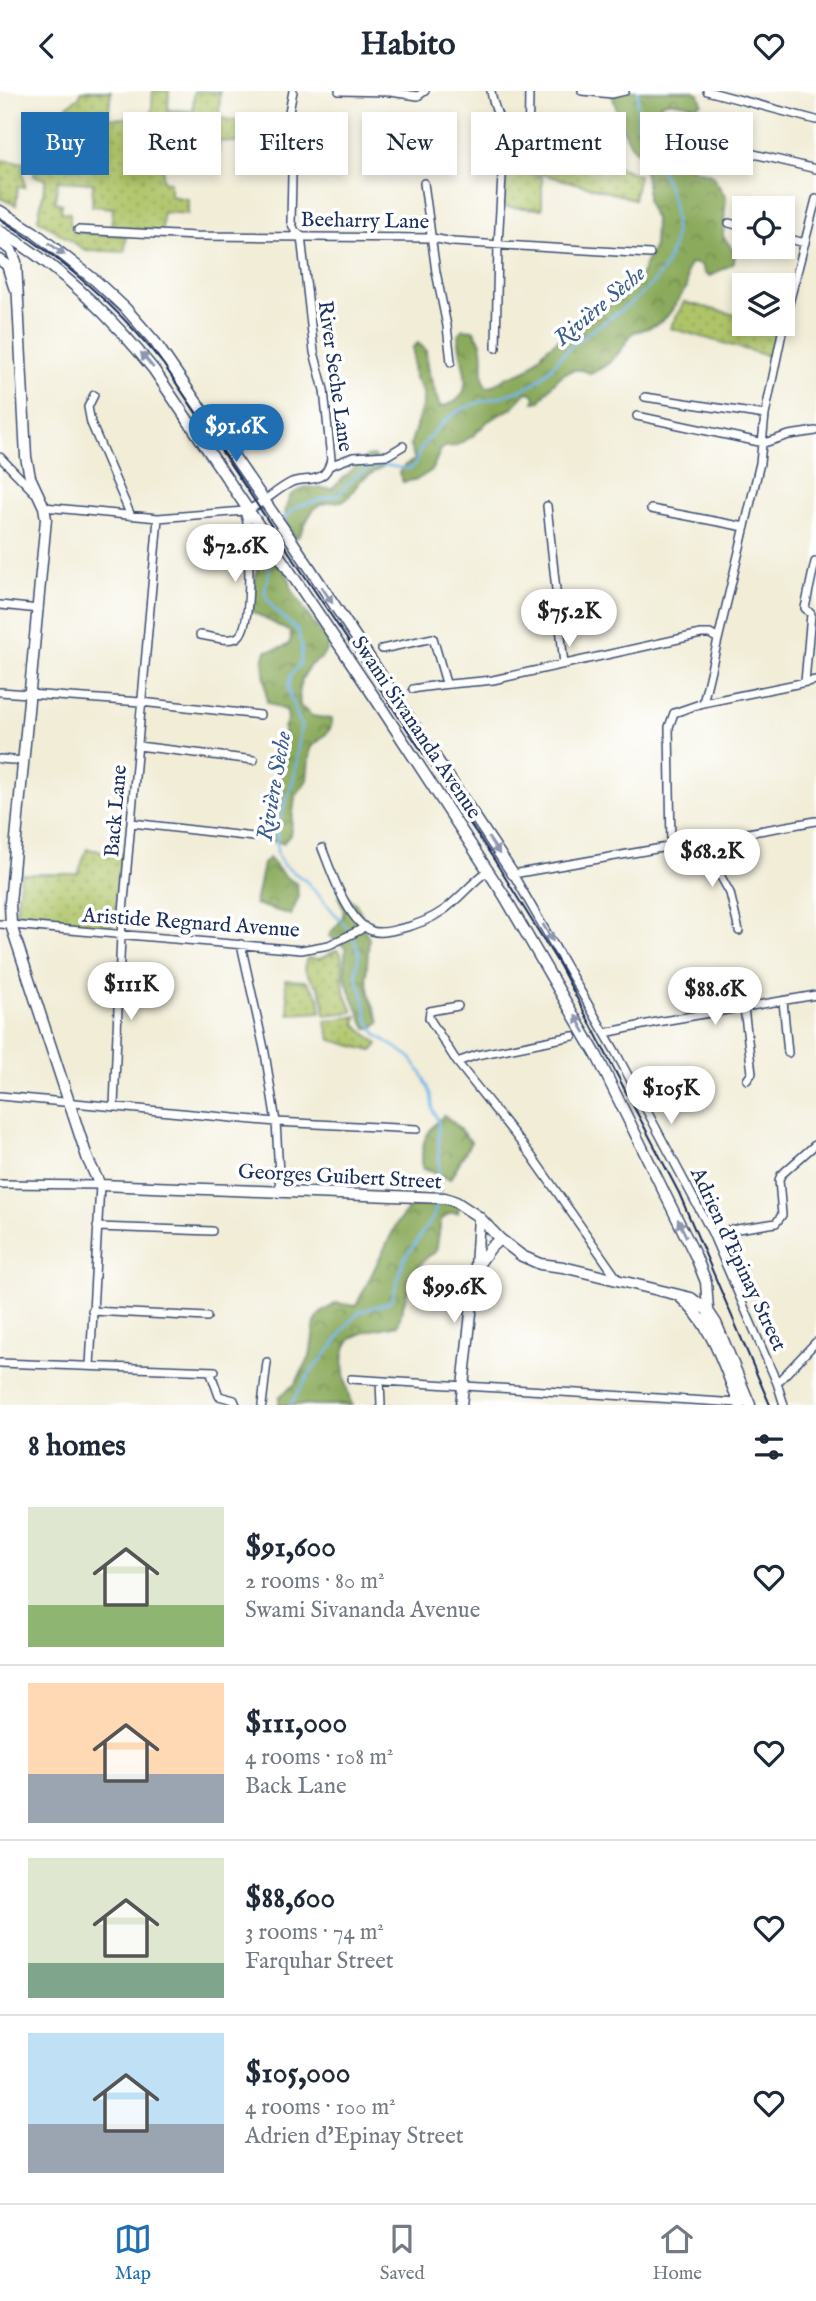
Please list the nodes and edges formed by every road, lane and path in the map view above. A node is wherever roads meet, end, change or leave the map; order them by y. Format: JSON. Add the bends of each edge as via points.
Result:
{"nodes":[{"id":1,"x":293,"y":91,"type":"edge"},
{"id":2,"x":339,"y":91,"type":"edge"},
{"id":3,"x":425,"y":91,"type":"edge"},
{"id":4,"x":491,"y":91,"type":"edge"},
{"id":5,"x":529,"y":91,"type":"edge"},
{"id":6,"x":582,"y":91,"type":"edge"},
{"id":7,"x":625,"y":91,"type":"edge"},
{"id":8,"x":707,"y":91,"type":"edge"},
{"id":9,"x":529,"y":112,"type":"edge"},
{"id":10,"x":816,"y":120,"type":"edge"},
{"id":11,"x":753,"y":154,"type":"edge"},
{"id":12,"x":816,"y":169,"type":"edge"},
{"id":13,"x":424,"y":183,"type":"dead end"},
{"id":14,"x":816,"y":199,"type":"edge"},
{"id":15,"x":0,"y":211,"type":"edge"},
{"id":16,"x":729,"y":223,"type":"dead end"},
{"id":17,"x":732,"y":224,"type":"edge"},
{"id":18,"x":78,"y":230,"type":"dead end"},
{"id":19,"x":0,"y":231,"type":"edge"},
{"id":20,"x":301,"y":236,"type":"junction"},
{"id":21,"x":432,"y":238,"type":"junction"},
{"id":22,"x":795,"y":241,"type":"edge"},
{"id":23,"x":0,"y":242,"type":"edge"},
{"id":24,"x":804,"y":243,"type":"junction"},
{"id":25,"x":498,"y":245,"type":"junction"},
{"id":26,"x":650,"y":254,"type":"dead end"},
{"id":27,"x":0,"y":260,"type":"edge"},
{"id":28,"x":795,"y":277,"type":"edge"},
{"id":29,"x":19,"y":315,"type":"junction"},
{"id":30,"x":780,"y":336,"type":"edge"},
{"id":31,"x":496,"y":348,"type":"dead end"},
{"id":32,"x":451,"y":362,"type":"dead end"},
{"id":33,"x":94,"y":395,"type":"dead end"},
{"id":34,"x":645,"y":397,"type":"dead end"},
{"id":35,"x":765,"y":415,"type":"junction"},
{"id":36,"x":637,"y":416,"type":"dead end"},
{"id":37,"x":816,"y":431,"type":"edge"},
{"id":38,"x":764,"y":443,"type":"junction"},
{"id":39,"x":403,"y":446,"type":"dead end"},
{"id":40,"x":0,"y":457,"type":"edge"},
{"id":41,"x":329,"y":466,"type":"junction"},
{"id":42,"x":37,"y":496,"type":"junction"},
{"id":43,"x":267,"y":504,"type":"junction"},
{"id":44,"x":547,"y":506,"type":"dead end"},
{"id":45,"x":44,"y":507,"type":"junction"},
{"id":46,"x":651,"y":509,"type":"dead end"},
{"id":47,"x":246,"y":511,"type":"junction"},
{"id":48,"x":131,"y":516,"type":"junction"},
{"id":49,"x":158,"y":518,"type":"junction"},
{"id":50,"x":745,"y":527,"type":"junction"},
{"id":51,"x":816,"y":562,"type":"edge"},
{"id":52,"x":0,"y":605,"type":"edge"},
{"id":53,"x":39,"y":609,"type":"junction"},
{"id":54,"x":200,"y":635,"type":"dead end"},
{"id":55,"x":718,"y":639,"type":"junction"},
{"id":56,"x":382,"y":649,"type":"dead end"},
{"id":57,"x":564,"y":664,"type":"junction"},
{"id":58,"x":816,"y":680,"type":"edge"},
{"id":59,"x":446,"y":683,"type":"junction"},
{"id":60,"x":805,"y":683,"type":"junction"},
{"id":61,"x":413,"y":689,"type":"dead end"},
{"id":62,"x":0,"y":692,"type":"edge"},
{"id":63,"x":30,"y":694,"type":"junction"},
{"id":64,"x":141,"y":702,"type":"junction"},
{"id":65,"x":704,"y":703,"type":"junction"},
{"id":66,"x":260,"y":715,"type":"dead end"},
{"id":67,"x":138,"y":746,"type":"junction"},
{"id":68,"x":0,"y":759,"type":"edge"},
{"id":69,"x":254,"y":760,"type":"dead end"},
{"id":70,"x":24,"y":761,"type":"junction"},
{"id":71,"x":816,"y":821,"type":"edge"},
{"id":72,"x":132,"y":823,"type":"junction"},
{"id":73,"x":254,"y":837,"type":"dead end"},
{"id":74,"x":701,"y":841,"type":"junction"},
{"id":75,"x":671,"y":846,"type":"junction"},
{"id":76,"x":322,"y":848,"type":"dead end"},
{"id":77,"x":489,"y":870,"type":"junction"},
{"id":78,"x":513,"y":874,"type":"junction"},
{"id":79,"x":6,"y":924,"type":"edge"},
{"id":80,"x":362,"y":928,"type":"junction"},
{"id":81,"x":739,"y":931,"type":"dead end"},
{"id":82,"x":121,"y":935,"type":"junction"},
{"id":83,"x":241,"y":944,"type":"junction"},
{"id":84,"x":816,"y":995,"type":"edge"},
{"id":85,"x":783,"y":1001,"type":"junction"},
{"id":86,"x":458,"y":1006,"type":"dead end"},
{"id":87,"x":744,"y":1008,"type":"junction"},
{"id":88,"x":605,"y":1033,"type":"junction"},
{"id":89,"x":573,"y":1036,"type":"dead end"},
{"id":90,"x":788,"y":1053,"type":"dead end"},
{"id":91,"x":457,"y":1062,"type":"junction"},
{"id":92,"x":747,"y":1080,"type":"dead end"},
{"id":93,"x":0,"y":1096,"type":"edge"},
{"id":94,"x":69,"y":1102,"type":"junction"},
{"id":95,"x":114,"y":1107,"type":"junction"},
{"id":96,"x":276,"y":1122,"type":"junction"},
{"id":97,"x":417,"y":1129,"type":"dead end"},
{"id":98,"x":816,"y":1144,"type":"edge"},
{"id":99,"x":0,"y":1184,"type":"edge"},
{"id":100,"x":100,"y":1185,"type":"junction"},
{"id":101,"x":280,"y":1191,"type":"junction"},
{"id":102,"x":479,"y":1217,"type":"junction"},
{"id":103,"x":97,"y":1227,"type":"junction"},
{"id":104,"x":212,"y":1231,"type":"dead end"},
{"id":105,"x":712,"y":1233,"type":"junction"},
{"id":106,"x":500,"y":1239,"type":"junction"},
{"id":107,"x":476,"y":1267,"type":"junction"},
{"id":108,"x":619,"y":1281,"type":"junction"},
{"id":109,"x":708,"y":1291,"type":"junction"},
{"id":110,"x":679,"y":1296,"type":"junction"},
{"id":111,"x":691,"y":1298,"type":"junction"},
{"id":112,"x":92,"y":1311,"type":"junction"},
{"id":113,"x":708,"y":1311,"type":"junction"},
{"id":114,"x":207,"y":1317,"type":"dead end"},
{"id":115,"x":715,"y":1342,"type":"junction"},
{"id":116,"x":816,"y":1342,"type":"edge"},
{"id":117,"x":267,"y":1362,"type":"dead end"},
{"id":118,"x":0,"y":1363,"type":"edge"},
{"id":119,"x":90,"y":1366,"type":"junction"},
{"id":120,"x":351,"y":1379,"type":"dead end"},
{"id":121,"x":380,"y":1381,"type":"junction"},
{"id":122,"x":777,"y":1383,"type":"junction"},
{"id":123,"x":463,"y":1387,"type":"junction"},
{"id":124,"x":739,"y":1404,"type":"edge"},
{"id":125,"x":236,"y":1405,"type":"edge"},
{"id":126,"x":262,"y":1405,"type":"edge"},
{"id":127,"x":382,"y":1405,"type":"edge"},
{"id":128,"x":461,"y":1405,"type":"edge"},
{"id":129,"x":750,"y":1405,"type":"edge"},
{"id":130,"x":784,"y":1405,"type":"edge"}],
"edges":[{"from":1,"to":20,"type":"street","name":"River Seche Lane","via":[[289,112],[291,222]]},
{"from":2,"to":3,"type":"street","via":[[418,96]]},
{"from":4,"to":25,"type":"street","via":[[504,141]]},
{"from":5,"to":9,"type":"street"},
{"from":6,"to":7,"type":"street"},
{"from":8,"to":10,"type":"street"},
{"from":11,"to":12,"type":"street"},
{"from":13,"to":21,"type":"street"},
{"from":14,"to":24,"type":"street"},
{"from":15,"to":43,"type":"street","one_way":true,"via":[[66,256],[125,309],[161,351]]},
{"from":16,"to":17,"type":"street"},
{"from":18,"to":20,"type":"street","name":"Beeharry Lane"},
{"from":47,"to":19,"type":"street","name":"Swami Sivananda Avenue","one_way":true,"via":[[178,404],[126,334],[57,269]]},
{"from":20,"to":21,"type":"street","name":"Beeharry Lane"},
{"from":20,"to":41,"type":"street","name":"River Seche Lane","via":[[314,352],[324,390]]},
{"from":21,"to":25,"type":"street","name":"Beeharry Lane"},
{"from":21,"to":32,"type":"street"},
{"from":22,"to":24,"type":"street"},
{"from":23,"to":29,"type":"street","via":[[11,250],[16,263]]},
{"from":24,"to":28,"type":"street"},
{"from":25,"to":26,"type":"street","name":"Beeharry Lane"},
{"from":25,"to":31,"type":"street"},
{"from":27,"to":29,"type":"street","via":[[12,278]]},
{"from":29,"to":42,"type":"street","via":[[26,457]]},
{"from":30,"to":35,"type":"street"},
{"from":33,"to":48,"type":"street","via":[[88,407],[91,423]]},
{"from":34,"to":35,"type":"street"},
{"from":35,"to":38,"type":"street"},
{"from":36,"to":38,"type":"street"},
{"from":37,"to":38,"type":"street"},
{"from":38,"to":50,"type":"street"},
{"from":39,"to":41,"type":"street","via":[[388,455],[353,457]]},
{"from":40,"to":42,"type":"street"},
{"from":41,"to":43,"type":"street","name":"River Seche Lane","via":[[324,474],[289,484]]},
{"from":42,"to":45,"type":"street"},
{"from":43,"to":47,"type":"street","name":"River Seche Lane"},
{"from":43,"to":78,"type":"street","one_way":true},
{"from":44,"to":57,"type":"street"},
{"from":45,"to":48,"type":"street"},
{"from":45,"to":53,"type":"street"},
{"from":46,"to":50,"type":"street"},
{"from":47,"to":49,"type":"street"},
{"from":47,"to":54,"type":"street","via":[[250,592],[242,631],[230,639]]},
{"from":47,"to":77,"type":"street","name":"Swami Sivananda Avenue"},
{"from":48,"to":49,"type":"street"},
{"from":49,"to":64,"type":"street","name":"Back Lane"},
{"from":50,"to":55,"type":"street"},
{"from":51,"to":60,"type":"street","via":[[805,600],[811,614]]},
{"from":52,"to":53,"type":"street"},
{"from":53,"to":63,"type":"street"},
{"from":55,"to":57,"type":"street","via":[[701,634]]},
{"from":55,"to":65,"type":"street"},
{"from":56,"to":59,"type":"street","via":[[433,638]]},
{"from":57,"to":59,"type":"street","via":[[493,680]]},
{"from":58,"to":60,"type":"street"},
{"from":59,"to":61,"type":"street"},
{"from":60,"to":65,"type":"street"},
{"from":62,"to":63,"type":"street"},
{"from":63,"to":64,"type":"street"},
{"from":63,"to":70,"type":"street"},
{"from":64,"to":66,"type":"street"},
{"from":64,"to":67,"type":"street","name":"Back Lane"},
{"from":65,"to":75,"type":"street","via":[[674,713],[669,727]]},
{"from":67,"to":69,"type":"street"},
{"from":67,"to":72,"type":"street","name":"Back Lane"},
{"from":68,"to":70,"type":"street"},
{"from":70,"to":79,"type":"street"},
{"from":71,"to":74,"type":"street"},
{"from":72,"to":73,"type":"street"},
{"from":72,"to":82,"type":"street","name":"Back Lane"},
{"from":74,"to":75,"type":"street"},
{"from":74,"to":81,"type":"street","via":[[730,893]]},
{"from":75,"to":78,"type":"street"},
{"from":76,"to":80,"type":"street","via":[[338,888]]},
{"from":77,"to":80,"type":"street","via":[[442,912],[427,919],[383,932]]},
{"from":109,"to":77,"type":"street","name":"Swami Sivananda Avenue","one_way":true,"via":[[696,1257],[597,1056]]},
{"from":78,"to":88,"type":"street","name":"Adrien d'Epinay Street","one_way":true},
{"from":79,"to":82,"type":"street","name":"Aristide Regnard Avenue"},
{"from":79,"to":94,"type":"street"},
{"from":80,"to":83,"type":"street","name":"Aristide Regnard Avenue","via":[[329,945],[301,950]]},
{"from":82,"to":83,"type":"street","name":"Aristide Regnard Avenue"},
{"from":82,"to":95,"type":"street","name":"Back Lane"},
{"from":83,"to":96,"type":"street"},
{"from":84,"to":85,"type":"street"},
{"from":85,"to":87,"type":"street"},
{"from":85,"to":90,"type":"street"},
{"from":86,"to":91,"type":"street","via":[[428,1015]]},
{"from":87,"to":88,"type":"street"},
{"from":87,"to":92,"type":"street","via":[[752,1073]]},
{"from":88,"to":105,"type":"street","name":"Adrien d'Epinay Street"},
{"from":89,"to":91,"type":"street"},
{"from":91,"to":108,"type":"street","via":[[531,1155]]},
{"from":93,"to":94,"type":"street"},
{"from":94,"to":95,"type":"street"},
{"from":94,"to":100,"type":"street"},
{"from":95,"to":96,"type":"street"},
{"from":96,"to":97,"type":"street"},
{"from":96,"to":101,"type":"street"},
{"from":98,"to":105,"type":"street","via":[[781,1175],[780,1220]]},
{"from":99,"to":100,"type":"street"},
{"from":100,"to":101,"type":"street","name":"Georges Guibert Street"},
{"from":100,"to":103,"type":"street"},
{"from":101,"to":102,"type":"street","name":"Georges Guibert Street","via":[[445,1198]]},
{"from":102,"to":106,"type":"street","name":"Georges Guibert Street"},
{"from":102,"to":107,"type":"street"},
{"from":103,"to":104,"type":"street"},
{"from":103,"to":112,"type":"street"},
{"from":105,"to":122,"type":"street","name":"Adrien d'Epinay Street"},
{"from":106,"to":107,"type":"street"},
{"from":106,"to":108,"type":"street","name":"Georges Guibert Street","via":[[540,1264]]},
{"from":107,"to":123,"type":"street"},
{"from":108,"to":110,"type":"street","name":"Georges Guibert Street"},
{"from":109,"to":111,"type":"street"},
{"from":109,"to":113,"type":"street","name":"Swami Sivananda Avenue"},
{"from":110,"to":111,"type":"street","name":"Georges Guibert Street"},
{"from":110,"to":115,"type":"street","via":[[698,1314]]},
{"from":111,"to":113,"type":"street","name":"Georges Guibert Street"},
{"from":112,"to":114,"type":"street"},
{"from":112,"to":119,"type":"street"},
{"from":113,"to":115,"type":"street"},
{"from":113,"to":129,"type":"street","name":"Georges Guibert Street"},
{"from":115,"to":124,"type":"street"},
{"from":116,"to":122,"type":"street"},
{"from":117,"to":126,"type":"street"},
{"from":118,"to":119,"type":"street"},
{"from":119,"to":125,"type":"street","via":[[213,1371],[219,1396]]},
{"from":120,"to":121,"type":"street"},
{"from":121,"to":123,"type":"street"},
{"from":121,"to":127,"type":"street"},
{"from":122,"to":130,"type":"street","name":"Adrien d'Epinay Street"},
{"from":123,"to":124,"type":"street"},
{"from":123,"to":128,"type":"street"}]}
